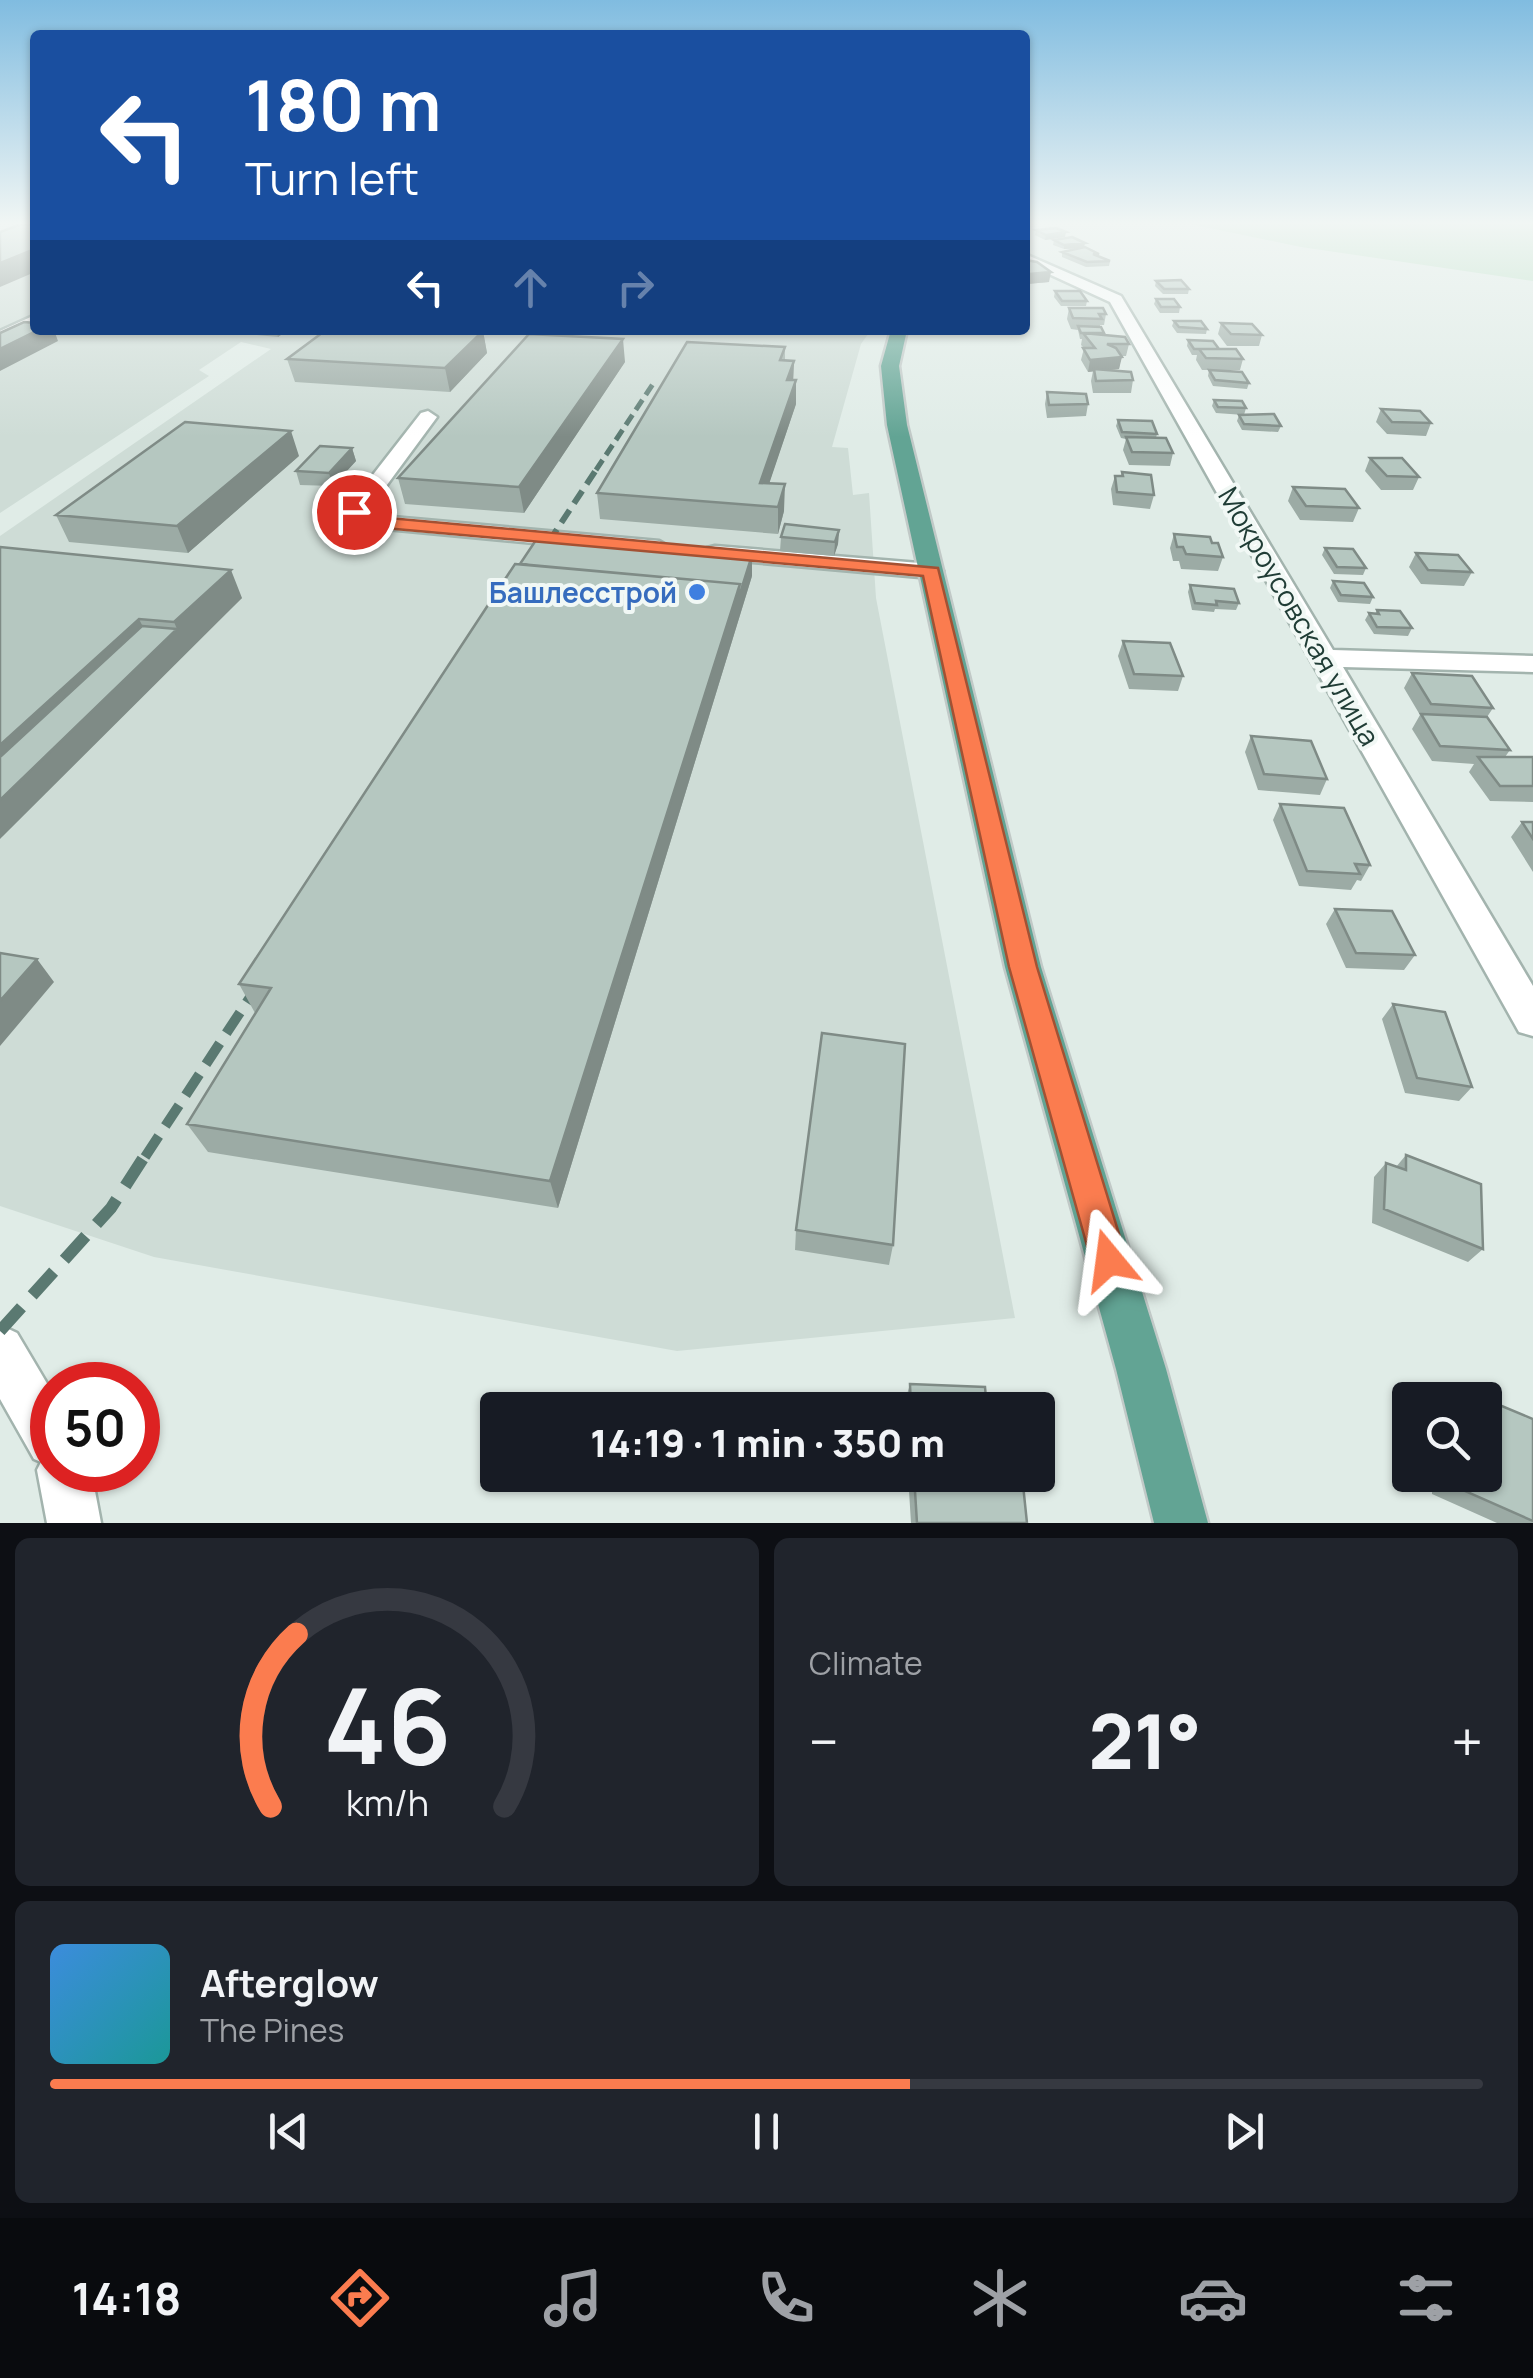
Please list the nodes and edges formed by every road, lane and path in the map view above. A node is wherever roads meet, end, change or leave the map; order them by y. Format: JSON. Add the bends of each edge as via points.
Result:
{"nodes":[{"id":1,"x":1107,"y":295,"type":"edge"},
{"id":2,"x":30,"y":307,"type":"edge"},
{"id":3,"x":18,"y":310,"type":"dead end"},
{"id":4,"x":30,"y":322,"type":"edge"},
{"id":5,"x":899,"y":335,"type":"edge"},
{"id":6,"x":0,"y":336,"type":"edge"},
{"id":7,"x":428,"y":417,"type":"dead end"},
{"id":8,"x":931,"y":572,"type":"junction"},
{"id":9,"x":1325,"y":658,"type":"junction"},
{"id":10,"x":1533,"y":664,"type":"edge"},
{"id":11,"x":1533,"y":1020,"type":"edge"},
{"id":12,"x":0,"y":1350,"type":"edge"},
{"id":13,"x":30,"y":1402,"type":"edge"},
{"id":14,"x":68,"y":1492,"type":"edge"},
{"id":15,"x":74,"y":1523,"type":"edge"},
{"id":16,"x":1181,"y":1523,"type":"edge"}],
"edges":[{"from":1,"to":9,"type":"street","name":"Мокроусовская улица","via":[[1116,299]]},
{"from":2,"to":3,"type":"street"},
{"from":4,"to":6,"type":"street"},
{"from":5,"to":8,"type":"main road","via":[[890,366],[897,425]]},
{"from":7,"to":8,"type":"street","via":[[354,512],[362,520]]},
{"from":8,"to":16,"type":"main road","via":[[1023,967]]},
{"from":9,"to":10,"type":"street"},
{"from":9,"to":11,"type":"street","name":"Мокроусовская улица"},
{"from":12,"to":13,"type":"street"},
{"from":14,"to":15,"type":"street"}]}
